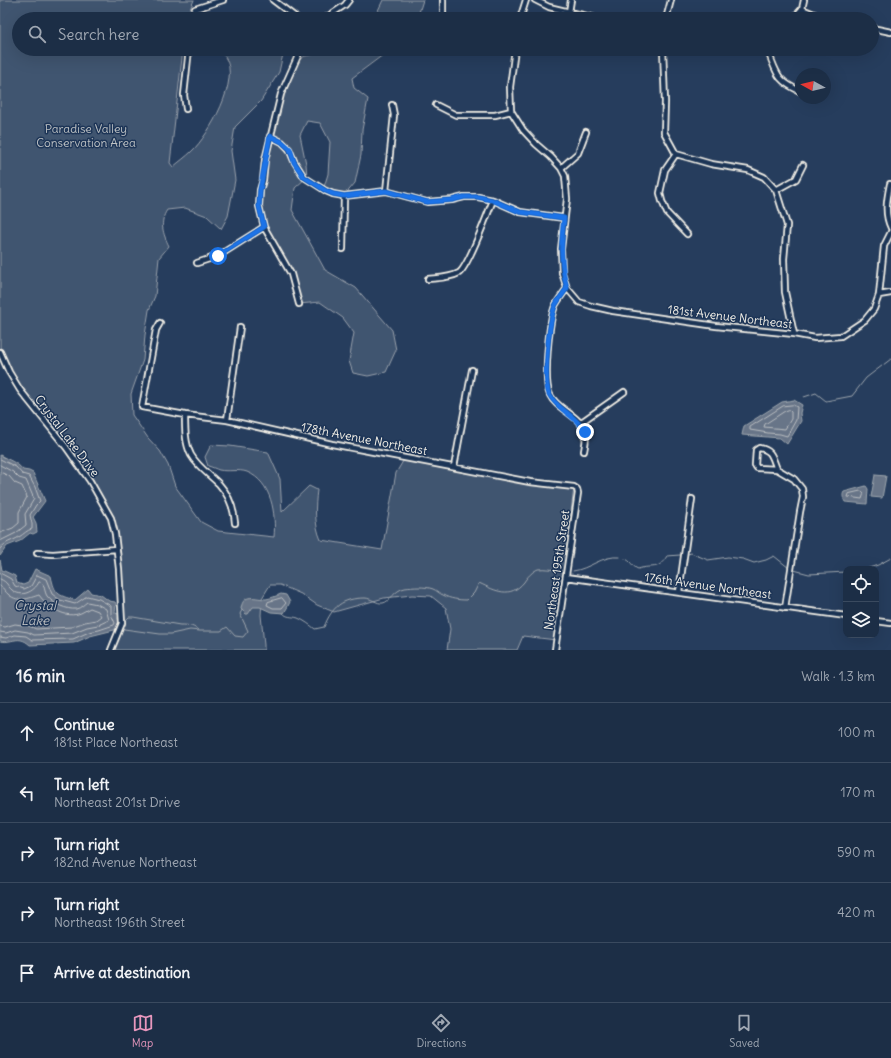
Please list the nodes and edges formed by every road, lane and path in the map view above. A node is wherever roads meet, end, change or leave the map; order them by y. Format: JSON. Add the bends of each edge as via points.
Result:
{"nodes":[{"id":1,"x":223,"y":0,"type":"edge"},
{"id":2,"x":274,"y":0,"type":"edge"},
{"id":3,"x":349,"y":0,"type":"edge"},
{"id":4,"x":443,"y":0,"type":"edge"},
{"id":5,"x":526,"y":0,"type":"edge"},
{"id":6,"x":535,"y":0,"type":"edge"},
{"id":7,"x":571,"y":0,"type":"edge"},
{"id":8,"x":671,"y":0,"type":"edge"},
{"id":9,"x":804,"y":0,"type":"edge"},
{"id":10,"x":802,"y":8,"type":"junction"},
{"id":11,"x":194,"y":12,"type":"edge"},
{"id":12,"x":289,"y":12,"type":"edge"},
{"id":13,"x":334,"y":12,"type":"edge"},
{"id":14,"x":443,"y":12,"type":"edge"},
{"id":15,"x":522,"y":12,"type":"edge"},
{"id":16,"x":569,"y":12,"type":"joint"},
{"id":17,"x":668,"y":12,"type":"edge"},
{"id":18,"x":799,"y":12,"type":"edge"},
{"id":19,"x":811,"y":12,"type":"edge"},
{"id":20,"x":879,"y":29,"type":"edge"},
{"id":21,"x":891,"y":32,"type":"edge"},
{"id":22,"x":188,"y":56,"type":"edge"},
{"id":23,"x":298,"y":56,"type":"edge"},
{"id":24,"x":514,"y":56,"type":"edge"},
{"id":25,"x":663,"y":56,"type":"edge"},
{"id":26,"x":770,"y":56,"type":"edge"},
{"id":27,"x":795,"y":88,"type":"edge"},
{"id":28,"x":392,"y":105,"type":"dead end"},
{"id":29,"x":436,"y":105,"type":"dead end"},
{"id":30,"x":186,"y":108,"type":"dead end"},
{"id":31,"x":511,"y":111,"type":"junction"},
{"id":32,"x":586,"y":132,"type":"dead end"},
{"id":33,"x":270,"y":136,"type":"junction"},
{"id":34,"x":676,"y":154,"type":"junction"},
{"id":35,"x":803,"y":166,"type":"dead end"},
{"id":36,"x":561,"y":168,"type":"junction"},
{"id":37,"x":890,"y":184,"type":"edge"},
{"id":38,"x":776,"y":190,"type":"junction"},
{"id":39,"x":386,"y":191,"type":"junction"},
{"id":40,"x":344,"y":196,"type":"junction"},
{"id":41,"x":492,"y":200,"type":"junction"},
{"id":42,"x":564,"y":218,"type":"junction"},
{"id":43,"x":264,"y":227,"type":"junction"},
{"id":44,"x":891,"y":228,"type":"edge"},
{"id":45,"x":891,"y":232,"type":"edge"},
{"id":46,"x":687,"y":234,"type":"dead end"},
{"id":47,"x":343,"y":249,"type":"dead end"},
{"id":48,"x":197,"y":263,"type":"dead end"},
{"id":49,"x":428,"y":279,"type":"dead end"},
{"id":50,"x":567,"y":288,"type":"junction"},
{"id":51,"x":891,"y":293,"type":"edge"},
{"id":52,"x":879,"y":295,"type":"junction"},
{"id":53,"x":299,"y":304,"type":"dead end"},
{"id":54,"x":160,"y":323,"type":"dead end"},
{"id":55,"x":240,"y":327,"type":"dead end"},
{"id":56,"x":794,"y":334,"type":"junction"},
{"id":57,"x":0,"y":352,"type":"edge"},
{"id":58,"x":472,"y":370,"type":"dead end"},
{"id":59,"x":624,"y":392,"type":"dead end"},
{"id":60,"x":185,"y":415,"type":"junction"},
{"id":61,"x":227,"y":420,"type":"junction"},
{"id":62,"x":580,"y":423,"type":"junction"},
{"id":63,"x":584,"y":451,"type":"dead end"},
{"id":64,"x":454,"y":467,"type":"junction"},
{"id":65,"x":777,"y":469,"type":"junction"},
{"id":66,"x":578,"y":493,"type":"joint"},
{"id":67,"x":692,"y":498,"type":"dead end"},
{"id":68,"x":235,"y":523,"type":"dead end"},
{"id":69,"x":116,"y":548,"type":"junction"},
{"id":70,"x":37,"y":553,"type":"dead end"},
{"id":71,"x":566,"y":577,"type":"junction"},
{"id":72,"x":679,"y":592,"type":"junction"},
{"id":73,"x":785,"y":608,"type":"junction"},
{"id":74,"x":843,"y":616,"type":"edge"},
{"id":75,"x":879,"y":621,"type":"edge"},
{"id":76,"x":891,"y":623,"type":"edge"},
{"id":77,"x":111,"y":650,"type":"edge"},
{"id":78,"x":555,"y":650,"type":"edge"}],
"edges":[{"from":1,"to":11,"type":"street","via":[[195,9]]},
{"from":2,"to":12,"type":"street"},
{"from":3,"to":13,"type":"street"},
{"from":4,"to":14,"type":"street"},
{"from":5,"to":15,"type":"street"},
{"from":6,"to":16,"type":"street"},
{"from":7,"to":16,"type":"street"},
{"from":8,"to":17,"type":"street"},
{"from":9,"to":10,"type":"street"},
{"from":10,"to":18,"type":"street"},
{"from":10,"to":19,"type":"street"},
{"from":20,"to":21,"type":"street"},
{"from":22,"to":30,"type":"street","via":[[184,95]]},
{"from":23,"to":33,"type":"street","via":[[281,94]]},
{"from":24,"to":31,"type":"street","via":[[510,87]]},
{"from":25,"to":34,"type":"street","via":[[666,102],[664,132]]},
{"from":26,"to":27,"type":"street","via":[[778,76]]},
{"from":28,"to":39,"type":"street","via":[[394,115]]},
{"from":29,"to":31,"type":"street","via":[[456,115],[495,115]]},
{"from":31,"to":36,"type":"street","via":[[523,130]]},
{"from":32,"to":36,"type":"street","via":[[578,153]]},
{"from":33,"to":40,"type":"street","via":[[290,149],[294,162],[304,177],[326,191]]},
{"from":33,"to":43,"type":"street","via":[[260,190],[259,206]]},
{"from":34,"to":38,"type":"street","via":[[711,164],[748,170],[764,177]]},
{"from":34,"to":46,"type":"street","via":[[665,170],[660,193],[668,213]]},
{"from":35,"to":38,"type":"street","via":[[796,179]]},
{"from":36,"to":42,"type":"street","via":[[567,187]]},
{"from":37,"to":44,"type":"street","via":[[887,212]]},
{"from":38,"to":56,"type":"street","via":[[787,225],[785,292]]},
{"from":39,"to":40,"type":"street"},
{"from":39,"to":41,"type":"street","via":[[427,202],[464,197]]},
{"from":40,"to":47,"type":"street"},
{"from":41,"to":42,"type":"street","via":[[520,212]]},
{"from":41,"to":49,"type":"street","via":[[462,270],[450,276]]},
{"from":42,"to":50,"type":"street","via":[[562,273]]},
{"from":43,"to":48,"type":"street","via":[[218,256]]},
{"from":43,"to":53,"type":"street","via":[[291,274]]},
{"from":45,"to":52,"type":"street","name":"181st Avenue Northeast","via":[[884,246]]},
{"from":50,"to":56,"type":"street","name":"181st Avenue Northeast","via":[[580,302],[613,312]]},
{"from":50,"to":62,"type":"street","via":[[552,317],[547,381],[549,393],[554,401]]},
{"from":51,"to":52,"type":"street"},
{"from":52,"to":56,"type":"street","name":"181st Avenue Northeast","via":[[874,309],[865,320],[841,336],[815,338]]},
{"from":54,"to":60,"type":"street","name":"178th Avenue Northeast","via":[[156,330],[142,407]]},
{"from":55,"to":61,"type":"street"},
{"from":57,"to":69,"type":"street","name":"Crystal Lake Drive","via":[[20,390],[90,480],[111,518]]},
{"from":58,"to":64,"type":"street"},
{"from":59,"to":62,"type":"street"},
{"from":60,"to":61,"type":"street","name":"178th Avenue Northeast"},
{"from":60,"to":68,"type":"street","via":[[185,433],[191,455],[224,490],[233,508]]},
{"from":61,"to":64,"type":"street","name":"178th Avenue Northeast"},
{"from":62,"to":63,"type":"street","via":[[586,435]]},
{"from":64,"to":66,"type":"street","name":"178th Avenue Northeast","via":[[530,482],[574,487]]},
{"from":65,"to":65,"type":"street","via":[[757,468],[756,450],[759,448],[770,451]]},
{"from":65,"to":73,"type":"street","via":[[794,479],[802,489],[803,497]]},
{"from":66,"to":71,"type":"street","name":"Northeast 195th Street"},
{"from":67,"to":72,"type":"street"},
{"from":69,"to":70,"type":"street","via":[[53,554]]},
{"from":69,"to":77,"type":"street","name":"Crystal Lake Drive","via":[[122,622]]},
{"from":71,"to":72,"type":"street","name":"176th Avenue Northeast"},
{"from":71,"to":78,"type":"street","name":"Northeast 195th Street"},
{"from":72,"to":73,"type":"street","name":"176th Avenue Northeast"},
{"from":73,"to":74,"type":"street","name":"176th Avenue Northeast"},
{"from":75,"to":76,"type":"street"}]}
